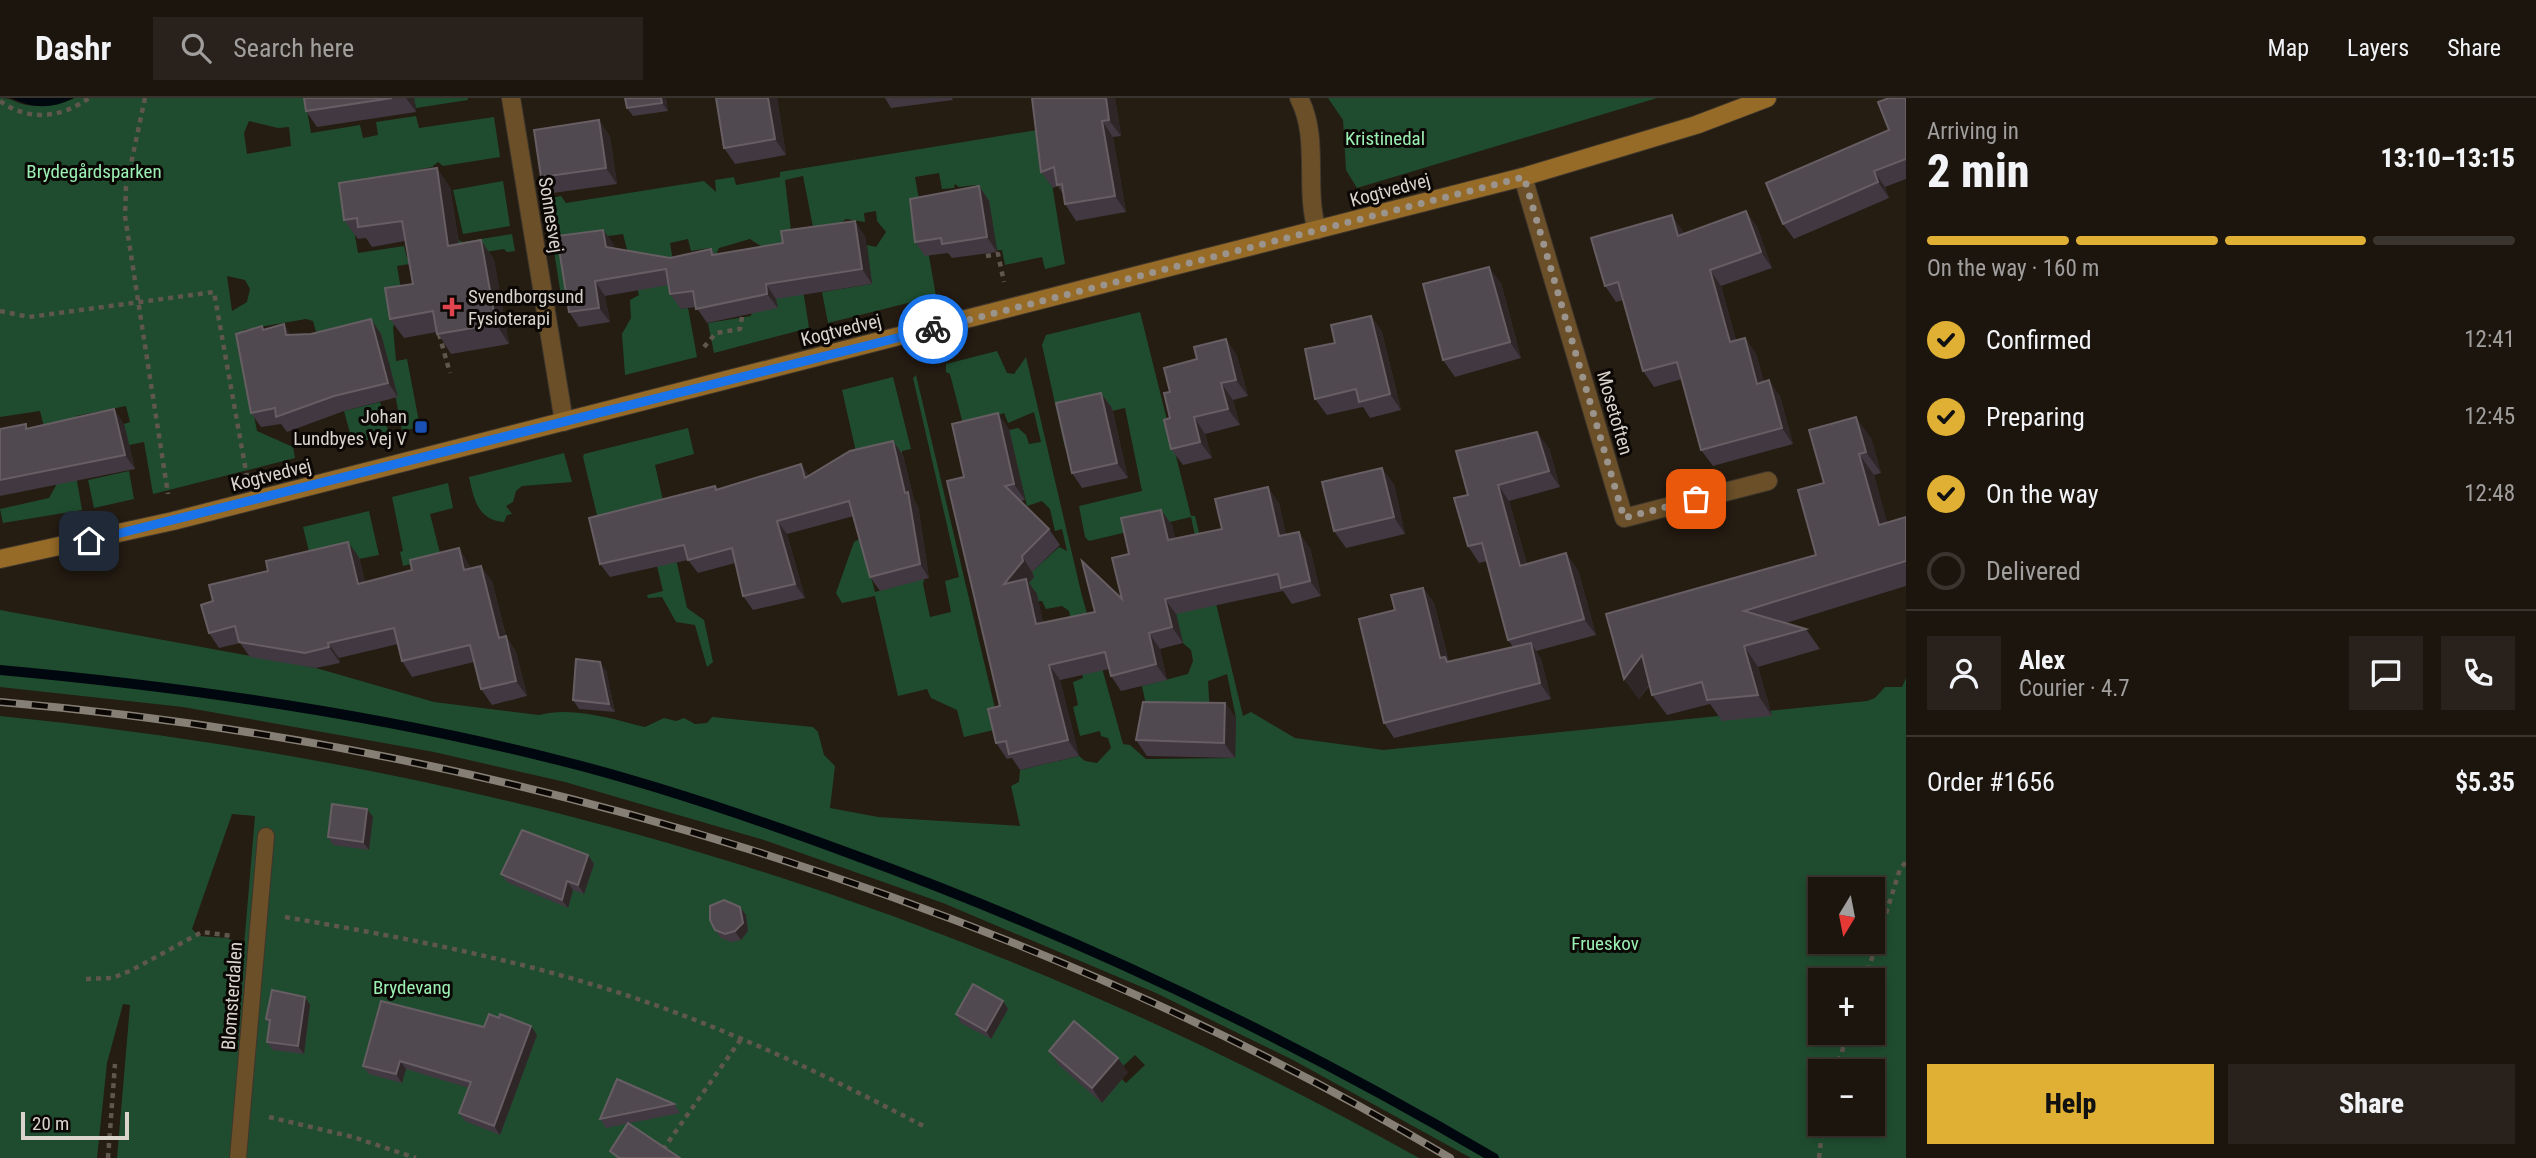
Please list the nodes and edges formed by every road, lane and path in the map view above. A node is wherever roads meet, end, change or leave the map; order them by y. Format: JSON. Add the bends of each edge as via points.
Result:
{"nodes":[{"id":1,"x":89,"y":98,"type":"edge"},
{"id":2,"x":145,"y":98,"type":"edge"},
{"id":3,"x":511,"y":98,"type":"edge"},
{"id":4,"x":1299,"y":98,"type":"edge"},
{"id":5,"x":1767,"y":98,"type":"edge"},
{"id":6,"x":0,"y":101,"type":"edge"},
{"id":7,"x":1524,"y":177,"type":"junction"},
{"id":8,"x":1317,"y":230,"type":"junction"},
{"id":9,"x":986,"y":256,"type":"dead end"},
{"id":10,"x":1003,"y":277,"type":"dead end"},
{"id":11,"x":136,"y":302,"type":"junction"},
{"id":12,"x":0,"y":311,"type":"edge"},
{"id":13,"x":742,"y":317,"type":"edge"},
{"id":14,"x":437,"y":325,"type":"edge"},
{"id":15,"x":704,"y":346,"type":"dead end"},
{"id":16,"x":450,"y":373,"type":"dead end"},
{"id":17,"x":564,"y":422,"type":"junction"},
{"id":18,"x":1769,"y":481,"type":"dead end"},
{"id":19,"x":251,"y":502,"type":"junction"},
{"id":20,"x":173,"y":522,"type":"junction"},
{"id":21,"x":0,"y":559,"type":"edge"},
{"id":22,"x":266,"y":836,"type":"dead end"},
{"id":23,"x":1906,"y":862,"type":"edge"},
{"id":24,"x":260,"y":912,"type":"junction"},
{"id":25,"x":257,"y":940,"type":"junction"},
{"id":26,"x":1869,"y":968,"type":"edge"},
{"id":27,"x":86,"y":979,"type":"dead end"},
{"id":28,"x":741,"y":1039,"type":"junction"},
{"id":29,"x":116,"y":1064,"type":"dead end"},
{"id":30,"x":243,"y":1112,"type":"junction"},
{"id":31,"x":927,"y":1128,"type":"dead end"},
{"id":32,"x":1822,"y":1136,"type":"edge"},
{"id":33,"x":108,"y":1158,"type":"edge"},
{"id":34,"x":238,"y":1158,"type":"edge"},
{"id":35,"x":416,"y":1158,"type":"edge"},
{"id":36,"x":657,"y":1158,"type":"edge"},
{"id":37,"x":1819,"y":1158,"type":"edge"}],
"edges":[{"from":1,"to":6,"type":"path","via":[[58,114],[38,116]]},
{"from":2,"to":11,"type":"path","via":[[126,187],[125,216]]},
{"from":3,"to":17,"type":"street","name":"Sonnesvej"},
{"from":4,"to":8,"type":"street","via":[[1309,130],[1311,207]]},
{"from":5,"to":7,"type":"street","name":"Kogtvedvej","via":[[1674,132]]},
{"from":7,"to":8,"type":"street","name":"Kogtvedvej"},
{"from":7,"to":18,"type":"street","name":"Mosetoften","via":[[1624,518]]},
{"from":8,"to":17,"type":"street","name":"Kogtvedvej"},
{"from":9,"to":10,"type":"path","via":[[998,254]]},
{"from":11,"to":12,"type":"path","via":[[29,317]]},
{"from":11,"to":19,"type":"path","via":[[214,292]]},
{"from":11,"to":20,"type":"path"},
{"from":13,"to":15,"type":"path","via":[[740,329],[716,333]]},
{"from":14,"to":16,"type":"path"},
{"from":17,"to":19,"type":"street","name":"Kogtvedvej"},
{"from":19,"to":20,"type":"street","name":"Kogtvedvej"},
{"from":20,"to":21,"type":"street","name":"Kogtvedvej"},
{"from":22,"to":24,"type":"lane","name":"Blomsterdalen"},
{"from":23,"to":26,"type":"path"},
{"from":24,"to":25,"type":"lane","name":"Blomsterdalen"},
{"from":24,"to":28,"type":"path","via":[[519,965],[666,1009]]},
{"from":25,"to":27,"type":"path","via":[[202,932],[130,971],[112,978]]},
{"from":25,"to":30,"type":"lane","name":"Blomsterdalen"},
{"from":28,"to":31,"type":"path"},
{"from":28,"to":36,"type":"path"},
{"from":29,"to":33,"type":"path"},
{"from":30,"to":34,"type":"lane","name":"Blomsterdalen"},
{"from":30,"to":35,"type":"path","via":[[354,1137]]},
{"from":32,"to":37,"type":"path"}]}
